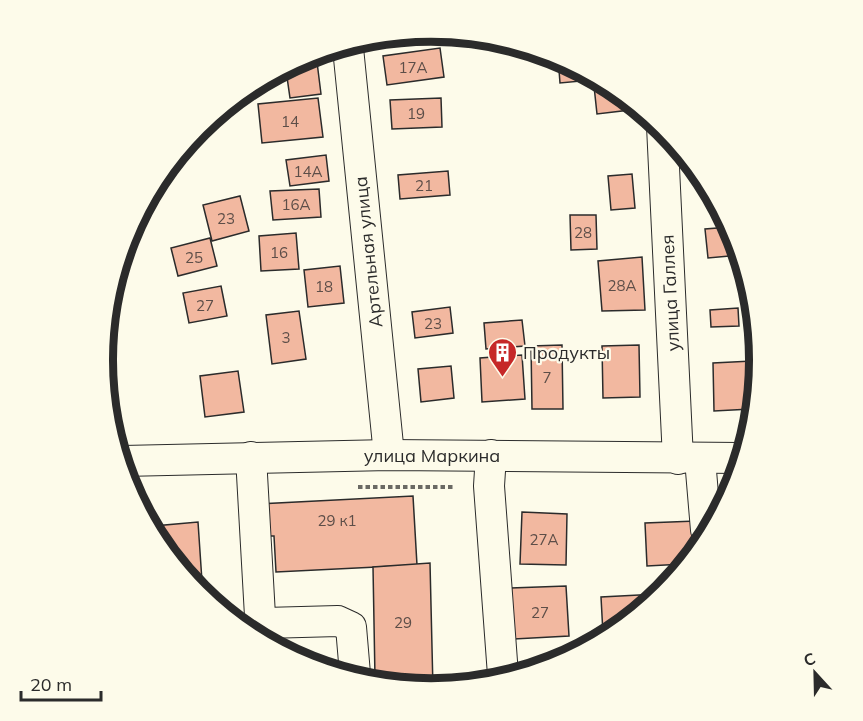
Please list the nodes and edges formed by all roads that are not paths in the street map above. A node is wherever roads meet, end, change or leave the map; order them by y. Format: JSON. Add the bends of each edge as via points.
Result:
{"nodes":[{"id":1,"x":349,"y":53,"type":"edge"},
{"id":2,"x":663,"y":142,"type":"edge"},
{"id":3,"x":389,"y":455,"type":"junction"},
{"id":4,"x":491,"y":455,"type":"junction"},
{"id":5,"x":251,"y":457,"type":"junction"},
{"id":6,"x":734,"y":458,"type":"edge"},
{"id":7,"x":689,"y":459,"type":"junction"},
{"id":8,"x":129,"y":461,"type":"edge"},
{"id":9,"x":705,"y":524,"type":"edge"},
{"id":10,"x":356,"y":670,"type":"edge"},
{"id":11,"x":502,"y":671,"type":"edge"}],
"edges":[{"from":1,"to":3,"type":"street","name":"Артельная улица"},
{"from":2,"to":7,"type":"street","name":"улица Галлея"},
{"from":3,"to":4,"type":"street","name":"улица Маркина"},
{"from":3,"to":5,"type":"street","name":"улица Маркина"},
{"from":4,"to":7,"type":"street","name":"улица Маркина"},
{"from":4,"to":11,"type":"street","via":[[489,486]]},
{"from":5,"to":8,"type":"street","name":"улица Маркина"},
{"from":5,"to":10,"type":"street","via":[[260,616],[265,623],[338,621],[351,627]]},
{"from":6,"to":7,"type":"street","name":"улица Маркина"},
{"from":7,"to":9,"type":"street","name":"улица Галлея"}]}
